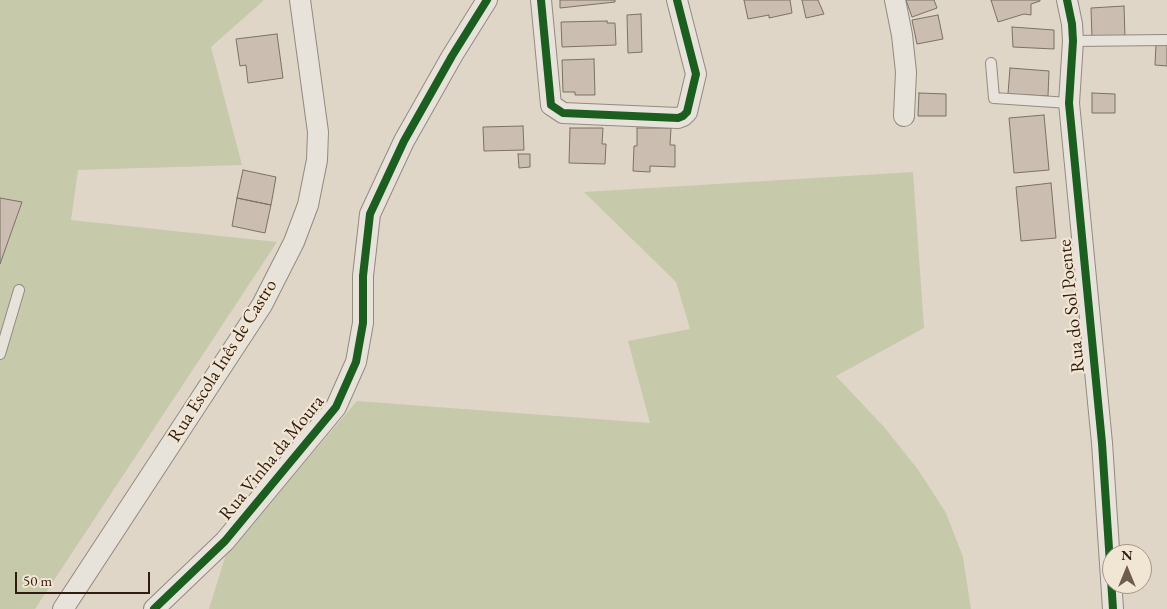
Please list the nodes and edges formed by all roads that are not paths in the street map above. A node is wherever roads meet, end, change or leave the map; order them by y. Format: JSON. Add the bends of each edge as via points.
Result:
{"nodes":[{"id":1,"x":300,"y":0,"type":"edge"},
{"id":2,"x":488,"y":0,"type":"edge"},
{"id":3,"x":541,"y":0,"type":"edge"},
{"id":4,"x":677,"y":0,"type":"edge"},
{"id":5,"x":895,"y":0,"type":"edge"},
{"id":6,"x":1067,"y":0,"type":"edge"},
{"id":7,"x":1167,"y":40,"type":"edge"},
{"id":8,"x":1073,"y":41,"type":"junction"},
{"id":9,"x":991,"y":63,"type":"dead end"},
{"id":10,"x":1069,"y":103,"type":"junction"},
{"id":11,"x":904,"y":116,"type":"dead end"},
{"id":12,"x":19,"y":290,"type":"dead end"},
{"id":13,"x":0,"y":354,"type":"edge"},
{"id":14,"x":62,"y":609,"type":"edge"},
{"id":15,"x":154,"y":609,"type":"edge"},
{"id":16,"x":1113,"y":609,"type":"edge"}],
"edges":[{"from":1,"to":14,"type":"street","name":"Rua Escola Inês de Castro","via":[[318,132],[317,160],[308,205],[294,242],[262,305]]},
{"from":2,"to":15,"type":"street","name":"Rua Vinha da Moura","via":[[404,141],[370,214],[363,276],[363,323],[356,362],[336,407],[225,541]]},
{"from":3,"to":4,"type":"street","via":[[551,105],[563,113],[678,118],[687,112],[696,74]]},
{"from":5,"to":11,"type":"street","via":[[906,72]]},
{"from":6,"to":8,"type":"street","name":"Rua do Sol Poente"},
{"from":7,"to":8,"type":"lane"},
{"from":8,"to":10,"type":"street","name":"Rua do Sol Poente"},
{"from":9,"to":10,"type":"lane","via":[[994,98]]},
{"from":10,"to":16,"type":"street","name":"Rua do Sol Poente","via":[[1102,443]]},
{"from":12,"to":13,"type":"lane"}]}
